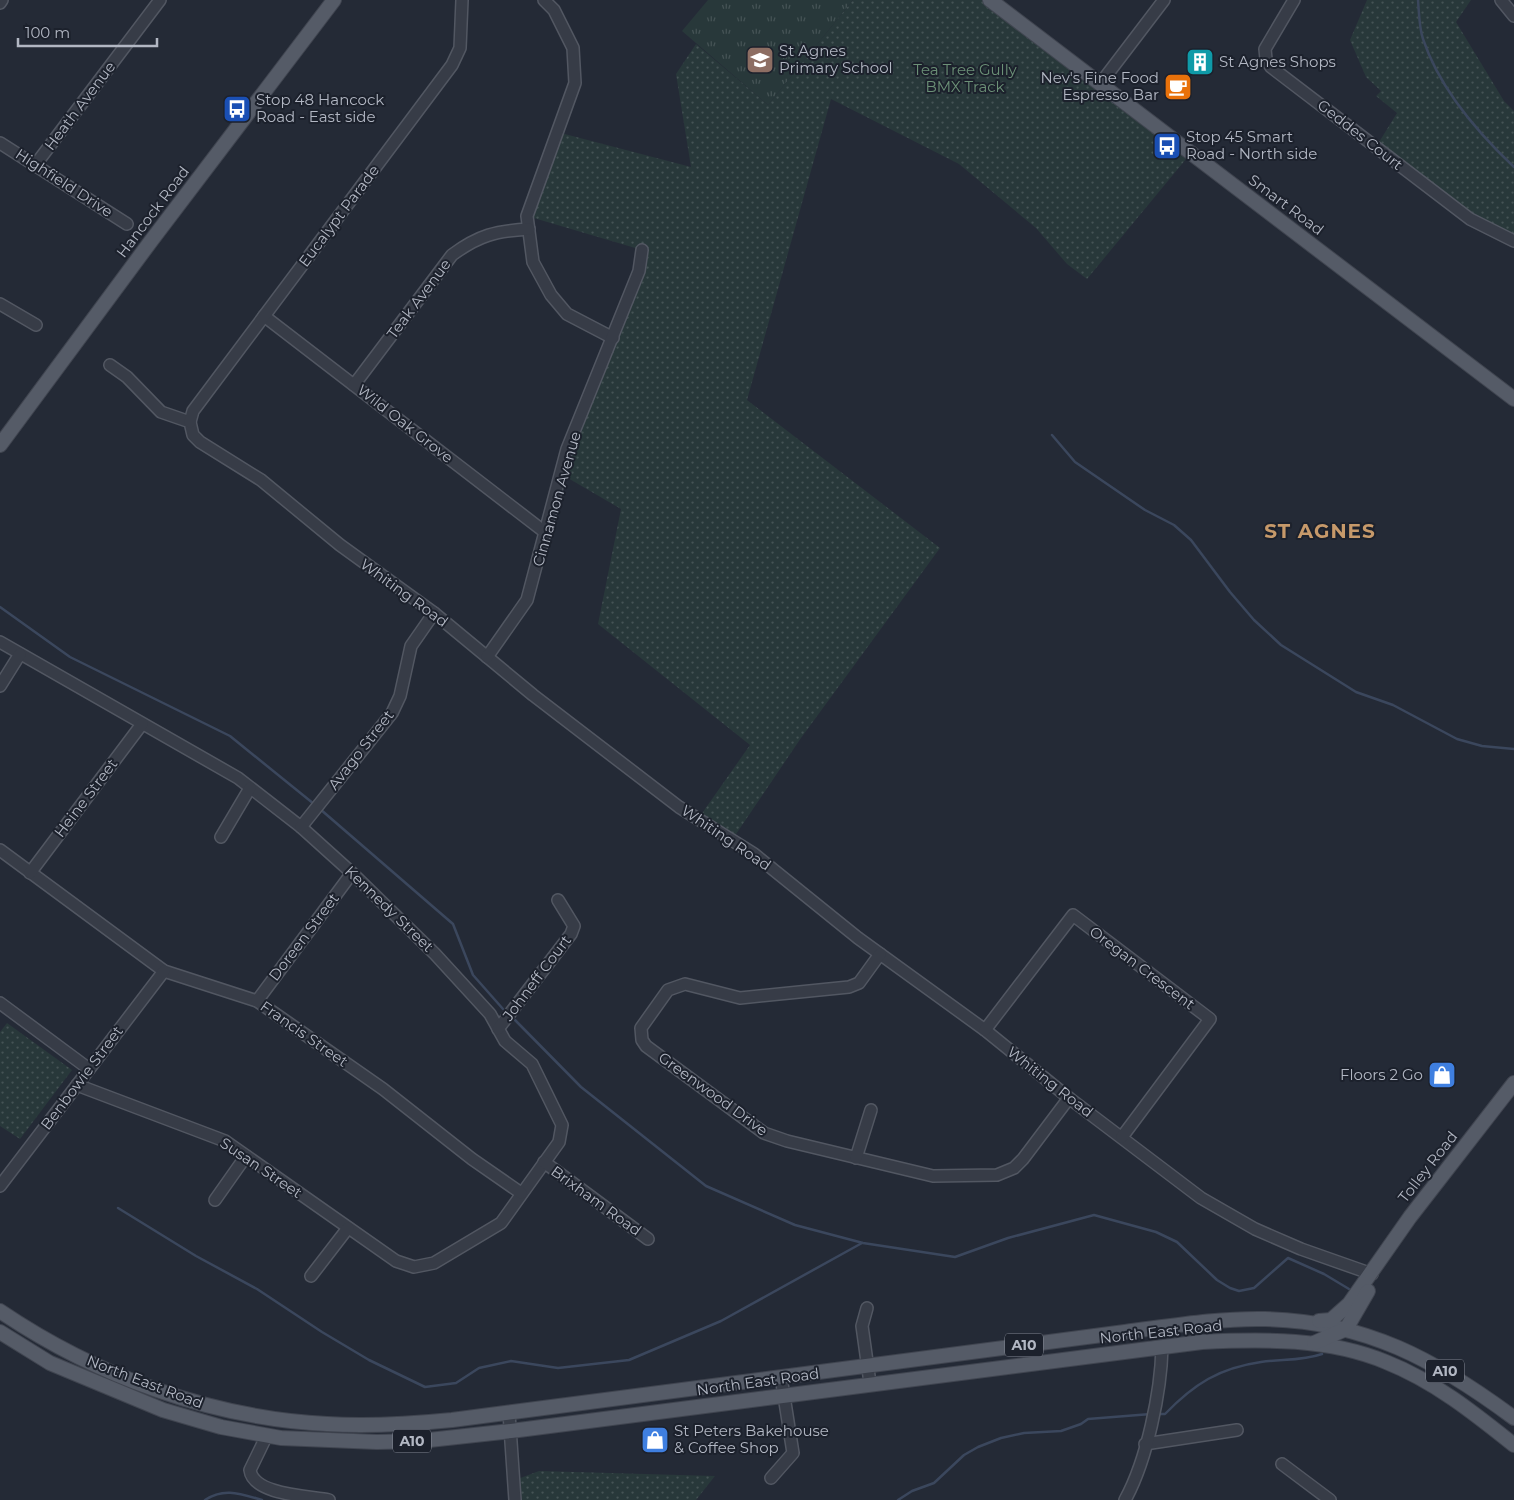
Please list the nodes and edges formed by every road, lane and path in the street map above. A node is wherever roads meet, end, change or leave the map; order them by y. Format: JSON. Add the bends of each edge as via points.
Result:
{"nodes":[{"id":1,"x":160,"y":0,"type":"edge"},
{"id":2,"x":334,"y":0,"type":"edge"},
{"id":3,"x":462,"y":0,"type":"edge"},
{"id":4,"x":544,"y":0,"type":"edge"},
{"id":5,"x":990,"y":0,"type":"edge"},
{"id":6,"x":1164,"y":0,"type":"edge"},
{"id":7,"x":1294,"y":0,"type":"edge"},
{"id":8,"x":1501,"y":0,"type":"edge"},
{"id":9,"x":1514,"y":16,"type":"edge"},
{"id":10,"x":1100,"y":84,"type":"junction"},
{"id":11,"x":0,"y":143,"type":"edge"},
{"id":12,"x":36,"y":164,"type":"junction"},
{"id":13,"x":127,"y":224,"type":"dead end"},
{"id":14,"x":529,"y":229,"type":"junction"},
{"id":15,"x":1514,"y":241,"type":"edge"},
{"id":16,"x":642,"y":250,"type":"dead end"},
{"id":17,"x":0,"y":304,"type":"edge"},
{"id":18,"x":264,"y":316,"type":"junction"},
{"id":19,"x":36,"y":325,"type":"dead end"},
{"id":20,"x":613,"y":338,"type":"junction"},
{"id":21,"x":110,"y":365,"type":"dead end"},
{"id":22,"x":354,"y":385,"type":"junction"},
{"id":23,"x":1514,"y":399,"type":"edge"},
{"id":24,"x":190,"y":422,"type":"junction"},
{"id":25,"x":0,"y":444,"type":"edge"},
{"id":26,"x":546,"y":533,"type":"junction"},
{"id":27,"x":434,"y":613,"type":"junction"},
{"id":28,"x":0,"y":642,"type":"edge"},
{"id":29,"x":20,"y":654,"type":"junction"},
{"id":30,"x":486,"y":657,"type":"junction"},
{"id":31,"x":0,"y":686,"type":"edge"},
{"id":32,"x":142,"y":724,"type":"junction"},
{"id":33,"x":250,"y":788,"type":"junction"},
{"id":34,"x":301,"y":827,"type":"junction"},
{"id":35,"x":221,"y":837,"type":"dead end"},
{"id":36,"x":0,"y":850,"type":"edge"},
{"id":37,"x":352,"y":872,"type":"junction"},
{"id":38,"x":30,"y":873,"type":"junction"},
{"id":39,"x":558,"y":900,"type":"dead end"},
{"id":40,"x":880,"y":954,"type":"junction"},
{"id":41,"x":164,"y":971,"type":"junction"},
{"id":42,"x":257,"y":1001,"type":"junction"},
{"id":43,"x":0,"y":1003,"type":"edge"},
{"id":44,"x":498,"y":1029,"type":"junction"},
{"id":45,"x":985,"y":1030,"type":"junction"},
{"id":46,"x":89,"y":1069,"type":"junction"},
{"id":47,"x":1514,"y":1083,"type":"edge"},
{"id":48,"x":77,"y":1085,"type":"junction"},
{"id":49,"x":1069,"y":1098,"type":"junction"},
{"id":50,"x":871,"y":1110,"type":"dead end"},
{"id":51,"x":1122,"y":1137,"type":"junction"},
{"id":52,"x":246,"y":1156,"type":"junction"},
{"id":53,"x":856,"y":1158,"type":"junction"},
{"id":54,"x":544,"y":1162,"type":"junction"},
{"id":55,"x":0,"y":1186,"type":"edge"},
{"id":56,"x":521,"y":1194,"type":"junction"},
{"id":57,"x":215,"y":1200,"type":"dead end"},
{"id":58,"x":348,"y":1228,"type":"junction"},
{"id":59,"x":648,"y":1239,"type":"dead end"},
{"id":60,"x":434,"y":1263,"type":"joint"},
{"id":61,"x":1372,"y":1274,"type":"junction"},
{"id":62,"x":312,"y":1276,"type":"dead end"},
{"id":63,"x":1368,"y":1291,"type":"junction"},
{"id":64,"x":1350,"y":1304,"type":"junction"},
{"id":65,"x":867,"y":1308,"type":"dead end"},
{"id":66,"x":1,"y":1313,"type":"edge"},
{"id":67,"x":1310,"y":1321,"type":"junction"},
{"id":68,"x":1182,"y":1325,"type":"junction"},
{"id":69,"x":1346,"y":1329,"type":"junction"},
{"id":70,"x":0,"y":1332,"type":"edge"},
{"id":71,"x":1125,"y":1332,"type":"junction"},
{"id":72,"x":1371,"y":1336,"type":"junction"},
{"id":73,"x":1313,"y":1343,"type":"junction"},
{"id":74,"x":1162,"y":1347,"type":"junction"},
{"id":75,"x":866,"y":1366,"type":"junction"},
{"id":76,"x":1397,"y":1367,"type":"junction"},
{"id":77,"x":781,"y":1377,"type":"junction"},
{"id":78,"x":870,"y":1384,"type":"junction"},
{"id":79,"x":784,"y":1395,"type":"junction"},
{"id":80,"x":509,"y":1413,"type":"junction"},
{"id":81,"x":1514,"y":1418,"type":"edge"},
{"id":82,"x":1237,"y":1430,"type":"dead end"},
{"id":83,"x":510,"y":1431,"type":"junction"},
{"id":84,"x":266,"y":1435,"type":"junction"},
{"id":85,"x":1145,"y":1444,"type":"junction"},
{"id":86,"x":1514,"y":1445,"type":"edge"},
{"id":87,"x":1282,"y":1464,"type":"dead end"},
{"id":88,"x":771,"y":1478,"type":"dead end"},
{"id":89,"x":273,"y":1496,"type":"edge"},
{"id":90,"x":329,"y":1500,"type":"edge"},
{"id":91,"x":515,"y":1500,"type":"edge"},
{"id":92,"x":1125,"y":1500,"type":"edge"},
{"id":93,"x":1330,"y":1500,"type":"edge"}],
"edges":[{"from":1,"to":12,"type":"street","name":"Heath Avenue"},
{"from":2,"to":25,"type":"main road","name":"Hancock Road"},
{"from":3,"to":18,"type":"street","name":"Eucalypt Parade","via":[[460,48],[452,65]]},
{"from":4,"to":14,"type":"street","via":[[554,10],[573,48],[575,83],[528,216]]},
{"from":5,"to":10,"type":"main road","name":"Smart Road"},
{"from":6,"to":10,"type":"street"},
{"from":7,"to":15,"type":"street","name":"Geddes Court","via":[[1265,49],[1271,67],[1470,219]]},
{"from":8,"to":9,"type":"street"},
{"from":10,"to":23,"type":"main road","name":"Smart Road"},
{"from":11,"to":12,"type":"street","name":"Highfield Drive"},
{"from":12,"to":13,"type":"street","name":"Highfield Drive"},
{"from":14,"to":20,"type":"street","via":[[533,262],[551,295],[567,314]]},
{"from":14,"to":22,"type":"street","name":"Teak Avenue","via":[[500,231],[472,240],[452,255]]},
{"from":16,"to":20,"type":"street","name":"Cinnamon Avenue","via":[[639,271]]},
{"from":17,"to":19,"type":"street"},
{"from":18,"to":22,"type":"street","name":"Wild Oak Grove"},
{"from":18,"to":24,"type":"street","name":"Eucalypt Parade","via":[[193,411]]},
{"from":20,"to":26,"type":"street","name":"Cinnamon Avenue","via":[[568,450]]},
{"from":21,"to":24,"type":"street","via":[[127,377],[161,412]]},
{"from":22,"to":26,"type":"street","name":"Wild Oak Grove"},
{"from":24,"to":27,"type":"street","name":"Whiting Road","via":[[193,435],[200,442],[261,480],[340,545]]},
{"from":26,"to":30,"type":"street","name":"Cinnamon Avenue","via":[[527,600]]},
{"from":27,"to":30,"type":"street","name":"Whiting Road"},
{"from":27,"to":34,"type":"street","name":"Avago Street","via":[[411,646],[400,696],[392,713]]},
{"from":28,"to":29,"type":"street","name":"Kennedy Street"},
{"from":29,"to":31,"type":"street"},
{"from":29,"to":32,"type":"street","name":"Kennedy Street"},
{"from":30,"to":40,"type":"street","name":"Whiting Road","via":[[680,807],[754,854]]},
{"from":32,"to":33,"type":"street","name":"Kennedy Street"},
{"from":32,"to":38,"type":"street","name":"Heine Street"},
{"from":33,"to":34,"type":"street","name":"Kennedy Street"},
{"from":33,"to":35,"type":"street"},
{"from":34,"to":37,"type":"street","name":"Kennedy Street"},
{"from":36,"to":38,"type":"street","name":"Francis Street"},
{"from":37,"to":42,"type":"street","name":"Doreen Street"},
{"from":37,"to":44,"type":"street","name":"Kennedy Street","via":[[436,954],[490,1014]]},
{"from":38,"to":41,"type":"street","name":"Francis Street"},
{"from":39,"to":44,"type":"street","name":"Johneff Court","via":[[574,926],[571,934]]},
{"from":40,"to":45,"type":"street","name":"Whiting Road"},
{"from":40,"to":53,"type":"street","name":"Greenwood Drive","via":[[859,983],[849,987],[740,998],[685,984],[668,990],[641,1028],[646,1046],[764,1133]]},
{"from":41,"to":42,"type":"street","name":"Francis Street"},
{"from":41,"to":46,"type":"street","name":"Benbowie Street"},
{"from":42,"to":56,"type":"street","name":"Francis Street","via":[[383,1089]]},
{"from":43,"to":46,"type":"street"},
{"from":44,"to":54,"type":"street","name":"Kennedy Street","via":[[505,1041],[532,1064],[562,1125],[559,1142]]},
{"from":45,"to":49,"type":"street","name":"Whiting Road"},
{"from":45,"to":51,"type":"street","name":"Oregan Crescent","via":[[1073,915],[1210,1020]]},
{"from":46,"to":48,"type":"street","name":"Benbowie Street"},
{"from":47,"to":61,"type":"main road","name":"Tolley Road","via":[[1410,1217]]},
{"from":48,"to":52,"type":"street","name":"Susan Street","via":[[225,1141]]},
{"from":48,"to":55,"type":"street","name":"Benbowie Street"},
{"from":49,"to":51,"type":"street","name":"Whiting Road"},
{"from":49,"to":53,"type":"street","name":"Greenwood Drive","via":[[1014,1168],[997,1175],[933,1176]]},
{"from":50,"to":53,"type":"street"},
{"from":51,"to":61,"type":"street","name":"Whiting Road","via":[[1201,1198],[1255,1229]]},
{"from":52,"to":57,"type":"street"},
{"from":52,"to":58,"type":"street","name":"Susan Street"},
{"from":54,"to":56,"type":"street","name":"Kennedy Street"},
{"from":54,"to":59,"type":"street","name":"Brixham Road"},
{"from":56,"to":60,"type":"street","name":"Kennedy Street","via":[[501,1223]]},
{"from":58,"to":60,"type":"street","name":"Susan Street","via":[[396,1261],[414,1267]]},
{"from":58,"to":62,"type":"street"},
{"from":61,"to":63,"type":"main road"},
{"from":61,"to":64,"type":"main road","name":"Tolley Road"},
{"from":63,"to":69,"type":"main road"},
{"from":63,"to":72,"type":"main road","via":[[1364,1315]]},
{"from":64,"to":67,"type":"main road","via":[[1331,1320]]},
{"from":64,"to":69,"type":"main road","via":[[1344,1319]]},
{"from":65,"to":75,"type":"street","via":[[862,1326]]},
{"from":66,"to":80,"type":"main road","name":"North East Road","number":"A10","via":[[45,1340],[109,1372],[183,1399],[254,1416],[354,1426]]},
{"from":67,"to":68,"type":"main road","name":"North East Road","number":"A10","via":[[1264,1319]]},
{"from":67,"to":69,"type":"main road","name":"North East Road","number":"A10"},
{"from":68,"to":71,"type":"main road","name":"North East Road","number":"A10"},
{"from":68,"to":74,"type":"main road"},
{"from":69,"to":72,"type":"main road","name":"North East Road","number":"A10"},
{"from":69,"to":73,"type":"main road"},
{"from":69,"to":76,"type":"main road","via":[[1358,1344],[1375,1351]]},
{"from":70,"to":84,"type":"main road","name":"North East Road","number":"A10","via":[[50,1363],[163,1410],[221,1427]]},
{"from":71,"to":74,"type":"main road","via":[[1153,1339]]},
{"from":71,"to":75,"type":"main road","name":"North East Road","number":"A10"},
{"from":72,"to":81,"type":"main road","name":"North East Road","number":"A10","via":[[1414,1353],[1451,1374]]},
{"from":73,"to":74,"type":"main road","name":"North East Road","number":"A10","via":[[1248,1340]]},
{"from":73,"to":76,"type":"main road","name":"North East Road","number":"A10","via":[[1361,1354]]},
{"from":74,"to":78,"type":"main road","name":"North East Road","number":"A10"},
{"from":74,"to":85,"type":"street","via":[[1161,1370]]},
{"from":75,"to":77,"type":"main road","name":"North East Road","number":"A10"},
{"from":75,"to":78,"type":"street"},
{"from":76,"to":86,"type":"main road","name":"North East Road","number":"A10","via":[[1440,1390]]},
{"from":77,"to":79,"type":"street"},
{"from":77,"to":80,"type":"main road","name":"North East Road","number":"A10"},
{"from":78,"to":79,"type":"main road","name":"North East Road","number":"A10"},
{"from":79,"to":83,"type":"main road","name":"North East Road","number":"A10"},
{"from":79,"to":88,"type":"street","via":[[792,1453]]},
{"from":80,"to":83,"type":"street"},
{"from":82,"to":85,"type":"street"},
{"from":83,"to":84,"type":"main road","name":"North East Road","number":"A10","via":[[420,1441],[377,1442]]},
{"from":83,"to":91,"type":"street"},
{"from":84,"to":89,"type":"street","via":[[252,1464],[251,1476]]},
{"from":85,"to":92,"type":"street","via":[[1139,1470]]},
{"from":87,"to":93,"type":"street"},
{"from":89,"to":90,"type":"street"}]}
